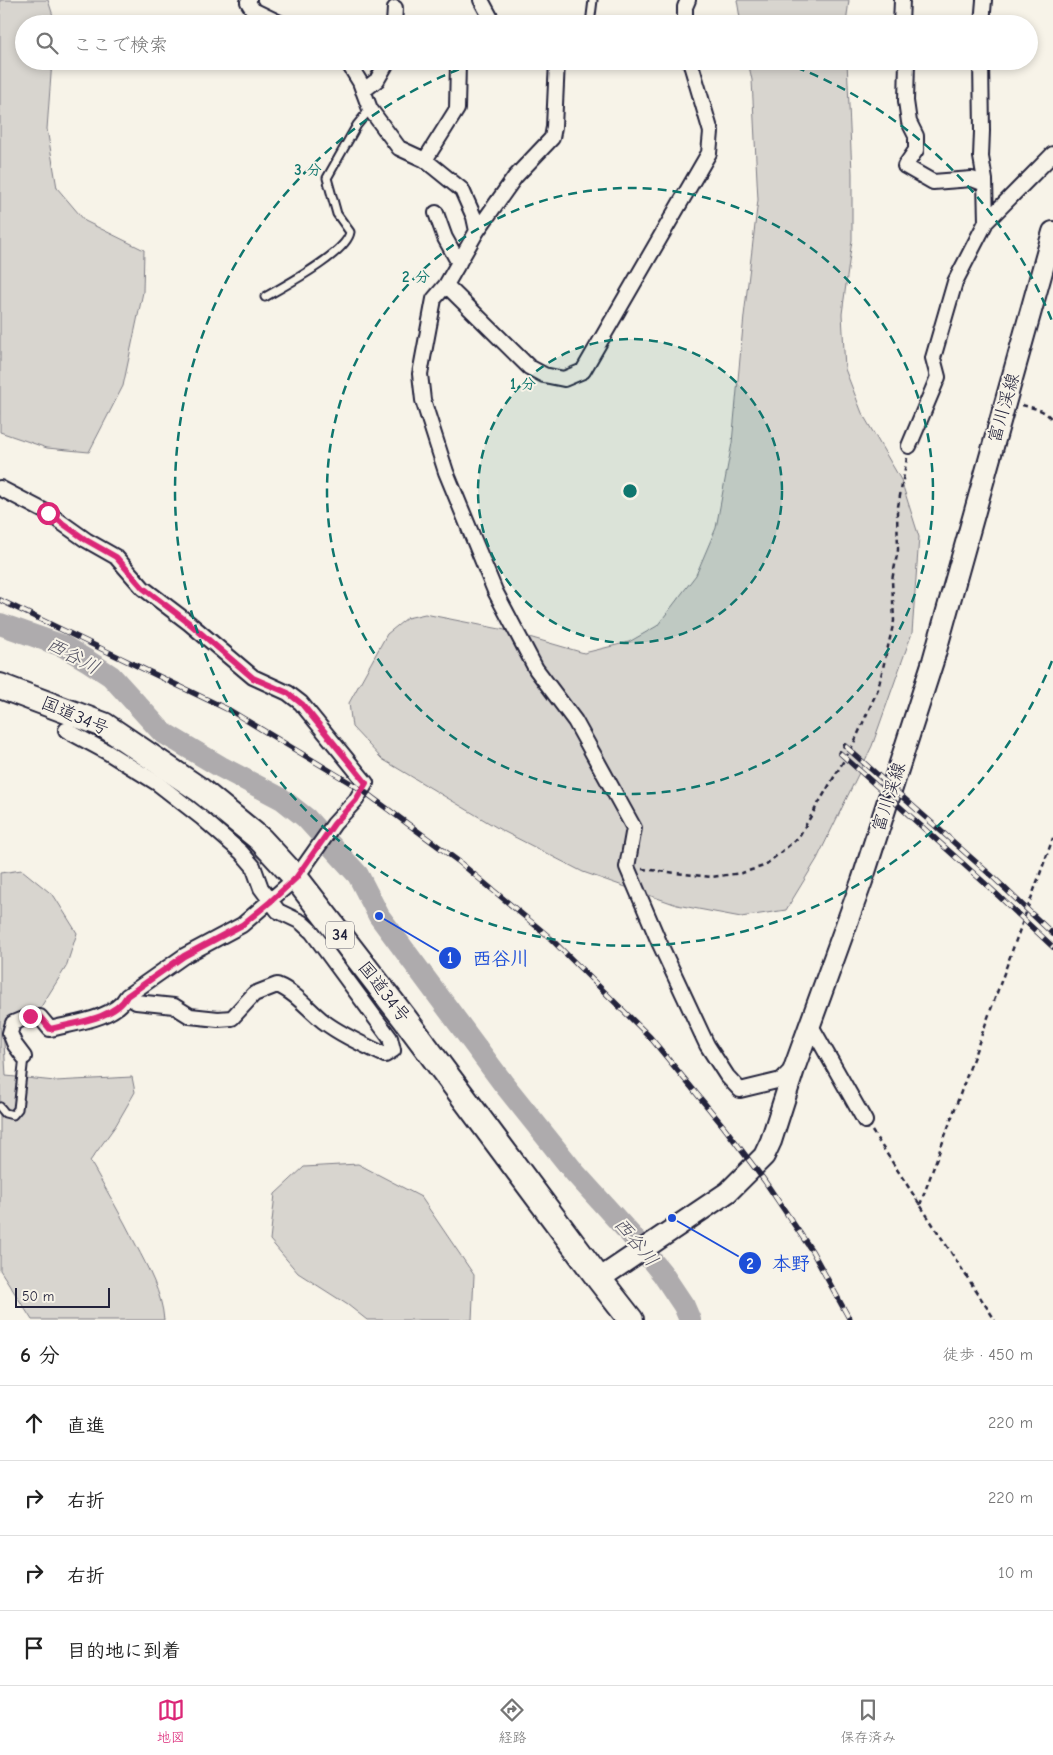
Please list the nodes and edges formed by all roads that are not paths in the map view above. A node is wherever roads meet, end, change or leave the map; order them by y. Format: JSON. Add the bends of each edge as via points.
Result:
{"nodes":[{"id":1,"x":249,"y":0,"type":"edge"},
{"id":2,"x":481,"y":0,"type":"edge"},
{"id":3,"x":593,"y":0,"type":"edge"},
{"id":4,"x":688,"y":0,"type":"edge"},
{"id":5,"x":902,"y":0,"type":"edge"},
{"id":6,"x":984,"y":0,"type":"edge"},
{"id":7,"x":395,"y":8,"type":"dead end"},
{"id":8,"x":263,"y":15,"type":"edge"},
{"id":9,"x":395,"y":15,"type":"edge"},
{"id":10,"x":489,"y":15,"type":"edge"},
{"id":11,"x":591,"y":15,"type":"edge"},
{"id":12,"x":685,"y":15,"type":"edge"},
{"id":13,"x":901,"y":15,"type":"edge"},
{"id":14,"x":983,"y":15,"type":"edge"},
{"id":15,"x":353,"y":70,"type":"edge"},
{"id":16,"x":383,"y":70,"type":"edge"},
{"id":17,"x":458,"y":70,"type":"edge"},
{"id":18,"x":557,"y":70,"type":"edge"},
{"id":19,"x":693,"y":70,"type":"edge"},
{"id":20,"x":907,"y":70,"type":"edge"},
{"id":21,"x":981,"y":70,"type":"edge"},
{"id":22,"x":363,"y":91,"type":"junction"},
{"id":23,"x":370,"y":109,"type":"junction"},
{"id":24,"x":1053,"y":154,"type":"edge"},
{"id":25,"x":425,"y":160,"type":"junction"},
{"id":26,"x":985,"y":184,"type":"junction"},
{"id":27,"x":436,"y":213,"type":"dead end"},
{"id":28,"x":986,"y":222,"type":"junction"},
{"id":29,"x":477,"y":231,"type":"junction"},
{"id":30,"x":1053,"y":232,"type":"edge"},
{"id":31,"x":459,"y":263,"type":"junction"},
{"id":32,"x":446,"y":285,"type":"junction"},
{"id":33,"x":266,"y":297,"type":"dead end"},
{"id":34,"x":909,"y":446,"type":"road end"},
{"id":35,"x":0,"y":488,"type":"edge"},
{"id":36,"x":0,"y":686,"type":"edge"},
{"id":37,"x":66,"y":730,"type":"dead end"},
{"id":38,"x":296,"y":878,"type":"junction"},
{"id":39,"x":270,"y":902,"type":"junction"},
{"id":40,"x":127,"y":996,"type":"junction"},
{"id":41,"x":810,"y":1024,"type":"junction"},
{"id":42,"x":24,"y":1057,"type":"joint"},
{"id":43,"x":795,"y":1066,"type":"junction"},
{"id":44,"x":0,"y":1107,"type":"edge"},
{"id":45,"x":865,"y":1121,"type":"road end"},
{"id":46,"x":599,"y":1279,"type":"junction"},
{"id":47,"x":631,"y":1320,"type":"edge"}],
"edges":[{"from":1,"to":8,"type":"street","via":[[253,10]]},
{"from":2,"to":10,"type":"street"},
{"from":3,"to":11,"type":"lane"},
{"from":4,"to":12,"type":"street"},
{"from":5,"to":13,"type":"street"},
{"from":6,"to":14,"type":"street"},
{"from":7,"to":9,"type":"street"},
{"from":15,"to":22,"type":"street"},
{"from":16,"to":22,"type":"street","via":[[377,80]]},
{"from":17,"to":25,"type":"street","via":[[457,109]]},
{"from":18,"to":29,"type":"street","via":[[552,138],[515,177]]},
{"from":19,"to":32,"type":"street","via":[[711,132],[708,153],[583,371],[564,379],[544,375],[529,367]]},
{"from":20,"to":26,"type":"street","via":[[906,101],[909,122],[916,136],[916,150],[905,166],[933,182],[972,179]]},
{"from":21,"to":26,"type":"street","via":[[981,156]]},
{"from":22,"to":23,"type":"street"},
{"from":23,"to":25,"type":"street","via":[[399,148]]},
{"from":23,"to":33,"type":"lane","via":[[357,125],[327,178],[337,214],[350,232],[350,238],[322,263]]},
{"from":24,"to":28,"type":"street"},
{"from":25,"to":29,"type":"street","via":[[462,190]]},
{"from":26,"to":28,"type":"street"},
{"from":27,"to":31,"type":"street"},
{"from":28,"to":34,"type":"street","via":[[955,282],[933,358],[938,377]]},
{"from":29,"to":31,"type":"street"},
{"from":30,"to":41,"type":"main road","name":"富川渓線","via":[[933,661],[862,880]]},
{"from":31,"to":32,"type":"street"},
{"from":32,"to":43,"type":"street","via":[[434,299],[420,374],[422,400],[446,472],[495,591],[536,669],[575,721],[634,828],[627,867],[658,942],[703,1036],[727,1076],[740,1090],[780,1080]]},
{"from":35,"to":38,"type":"street","via":[[48,513],[116,557],[143,588],[253,678],[288,693],[302,704],[366,783]]},
{"from":36,"to":38,"type":"highway","name":"国道34号","number":"34","via":[[104,724],[200,790],[260,840]]},
{"from":37,"to":39,"type":"street","via":[[158,783],[202,818],[253,866]]},
{"from":38,"to":39,"type":"street"},
{"from":38,"to":46,"type":"highway","name":"国道34号","number":"34"},
{"from":39,"to":40,"type":"street","via":[[242,925],[184,956]]},
{"from":39,"to":40,"type":"street","via":[[312,932],[390,1038],[393,1050],[385,1055],[357,1042],[324,1022],[287,989],[277,986],[254,994],[232,1018],[190,1016],[174,1006],[136,1002]]},
{"from":40,"to":42,"type":"street","via":[[114,1011],[50,1029],[40,1017],[30,1016],[13,1023],[10,1033]]},
{"from":41,"to":43,"type":"main road","name":"富川渓線"},
{"from":41,"to":45,"type":"street"},
{"from":42,"to":44,"type":"lane","via":[[18,1109],[13,1115]]},
{"from":43,"to":46,"type":"main road","name":"富川渓線","via":[[764,1156],[728,1192]]},
{"from":46,"to":47,"type":"highway","name":"国道34号","number":"34"}]}
